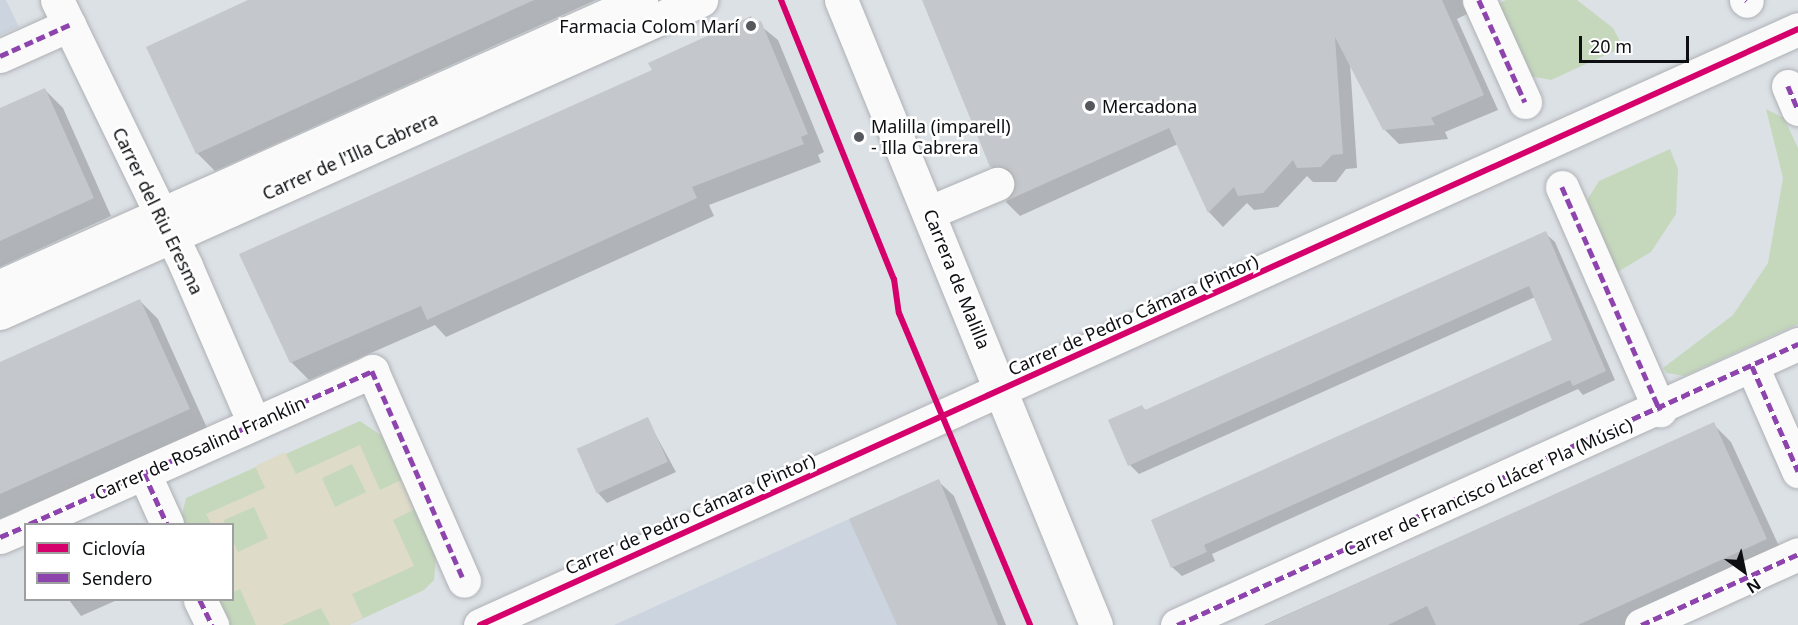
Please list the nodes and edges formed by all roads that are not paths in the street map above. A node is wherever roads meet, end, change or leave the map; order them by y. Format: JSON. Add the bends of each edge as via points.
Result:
{"nodes":[{"id":1,"x":641,"y":0,"type":"edge"},
{"id":2,"x":701,"y":0,"type":"edge"},
{"id":3,"x":841,"y":0,"type":"edge"},
{"id":4,"x":1479,"y":0,"type":"edge"},
{"id":5,"x":63,"y":13,"type":"edge"},
{"id":6,"x":1798,"y":29,"type":"edge"},
{"id":7,"x":0,"y":56,"type":"edge"},
{"id":8,"x":1525,"y":102,"type":"dead end"},
{"id":9,"x":997,"y":184,"type":"dead end"},
{"id":10,"x":1563,"y":187,"type":"dead end"},
{"id":11,"x":930,"y":212,"type":"junction"},
{"id":12,"x":165,"y":226,"type":"junction"},
{"id":13,"x":0,"y":286,"type":"edge"},
{"id":14,"x":0,"y":313,"type":"edge"},
{"id":15,"x":1798,"y":344,"type":"edge"},
{"id":16,"x":1752,"y":366,"type":"junction"},
{"id":17,"x":1001,"y":391,"type":"junction"},
{"id":18,"x":1660,"y":410,"type":"junction"},
{"id":19,"x":254,"y":423,"type":"junction"},
{"id":20,"x":1798,"y":471,"type":"edge"},
{"id":21,"x":144,"y":473,"type":"junction"},
{"id":22,"x":32,"y":523,"type":"edge"},
{"id":23,"x":166,"y":523,"type":"edge"},
{"id":24,"x":24,"y":526,"type":"edge"},
{"id":25,"x":0,"y":537,"type":"edge"},
{"id":26,"x":1798,"y":554,"type":"edge"},
{"id":27,"x":464,"y":581,"type":"dead end"},
{"id":28,"x":201,"y":601,"type":"edge"},
{"id":29,"x":212,"y":625,"type":"edge"},
{"id":30,"x":480,"y":625,"type":"edge"},
{"id":31,"x":1096,"y":625,"type":"edge"},
{"id":32,"x":1177,"y":625,"type":"edge"},
{"id":33,"x":1641,"y":625,"type":"edge"}],
"edges":[{"from":1,"to":12,"type":"street","name":"Carrer de l'Illa Cabrera"},
{"from":2,"to":12,"type":"street","name":"Carrer de l'Illa Cabrera"},
{"from":3,"to":11,"type":"street","name":"Carrera de Malilla"},
{"from":4,"to":8,"type":"street"},
{"from":5,"to":7,"type":"street"},
{"from":5,"to":12,"type":"street","name":"Carrer del Riu Eresma"},
{"from":6,"to":17,"type":"street","name":"Carrer de Pedro Cámara (Pintor)"},
{"from":9,"to":11,"type":"street"},
{"from":10,"to":18,"type":"street"},
{"from":11,"to":17,"type":"street","name":"Carrera de Malilla"},
{"from":12,"to":13,"type":"street","name":"Carrer de l'Illa Cabrera"},
{"from":12,"to":14,"type":"street","name":"Carrer de l'Illa Cabrera"},
{"from":12,"to":19,"type":"street","name":"Carrer del Riu Eresma"},
{"from":15,"to":16,"type":"street","name":"Carrer de Francisco Llácer Pla (Músic)"},
{"from":16,"to":18,"type":"street","name":"Carrer de Francisco Llácer Pla (Músic)"},
{"from":16,"to":20,"type":"street"},
{"from":17,"to":30,"type":"street","name":"Carrer de Pedro Cámara (Pintor)"},
{"from":17,"to":31,"type":"street","name":"Carrera de Malilla"},
{"from":18,"to":32,"type":"street","name":"Carrer de Francisco Llácer Pla (Músic)"},
{"from":19,"to":21,"type":"street","name":"Carrer de Rosalind Franklin"},
{"from":19,"to":27,"type":"street","name":"Carrer de Rosalind Franklin","via":[[372,371]]},
{"from":21,"to":22,"type":"street","name":"Carrer de Rosalind Franklin"},
{"from":21,"to":23,"type":"street"},
{"from":24,"to":25,"type":"street","name":"Carrer de Rosalind Franklin"},
{"from":26,"to":33,"type":"street"},
{"from":28,"to":29,"type":"street"}]}
